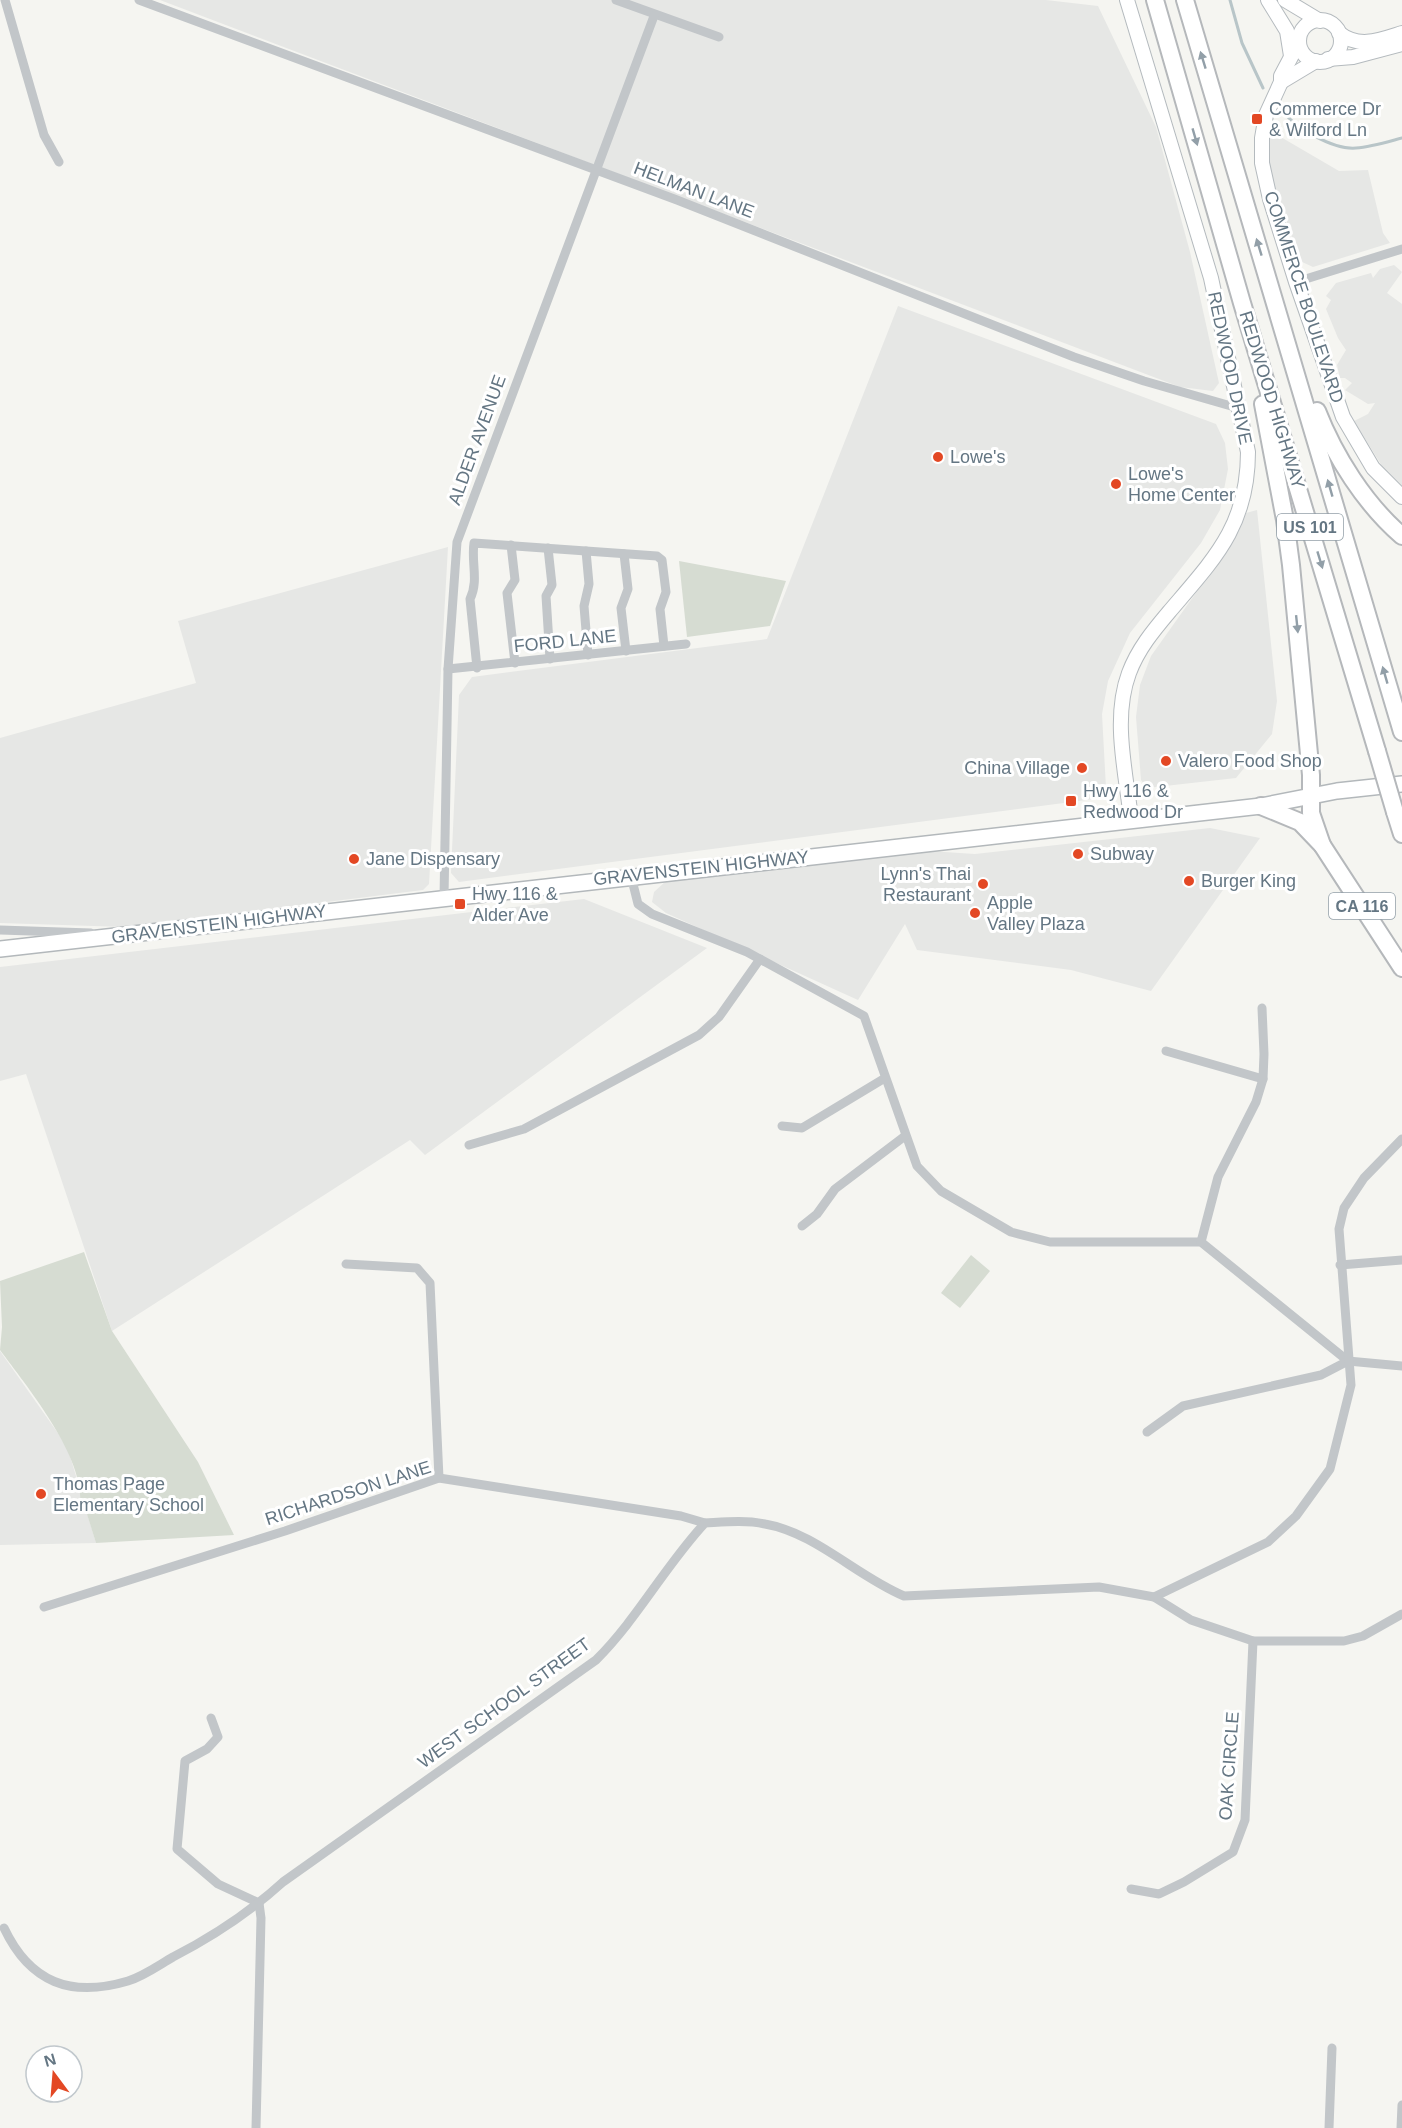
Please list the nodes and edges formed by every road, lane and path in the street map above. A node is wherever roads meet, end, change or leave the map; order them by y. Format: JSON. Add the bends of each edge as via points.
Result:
{"nodes":[{"id":1,"x":5,"y":0,"type":"edge"},
{"id":2,"x":139,"y":0,"type":"edge"},
{"id":3,"x":616,"y":0,"type":"edge"},
{"id":4,"x":1127,"y":0,"type":"edge"},
{"id":5,"x":1155,"y":0,"type":"edge"},
{"id":6,"x":1185,"y":0,"type":"edge"},
{"id":7,"x":1268,"y":0,"type":"edge"},
{"id":8,"x":1285,"y":0,"type":"edge"},
{"id":9,"x":654,"y":16,"type":"junction"},
{"id":10,"x":1320,"y":21,"type":"junction"},
{"id":11,"x":1339,"y":33,"type":"junction"},
{"id":12,"x":1402,"y":33,"type":"edge"},
{"id":13,"x":719,"y":37,"type":"dead end"},
{"id":14,"x":1300,"y":37,"type":"junction"},
{"id":15,"x":1402,"y":44,"type":"edge"},
{"id":16,"x":1292,"y":56,"type":"junction"},
{"id":17,"x":1322,"y":60,"type":"junction"},
{"id":18,"x":1281,"y":82,"type":"junction"},
{"id":19,"x":59,"y":162,"type":"dead end"},
{"id":20,"x":597,"y":170,"type":"junction"},
{"id":21,"x":1402,"y":249,"type":"edge"},
{"id":22,"x":1296,"y":282,"type":"junction"},
{"id":23,"x":1242,"y":303,"type":"junction"},
{"id":24,"x":1276,"y":303,"type":"junction"},
{"id":25,"x":1238,"y":408,"type":"junction"},
{"id":26,"x":1402,"y":497,"type":"edge"},
{"id":27,"x":1402,"y":536,"type":"edge"},
{"id":28,"x":511,"y":545,"type":"junction"},
{"id":29,"x":548,"y":548,"type":"junction"},
{"id":30,"x":586,"y":551,"type":"junction"},
{"id":31,"x":624,"y":554,"type":"junction"},
{"id":32,"x":686,"y":644,"type":"dead end"},
{"id":33,"x":664,"y":646,"type":"junction"},
{"id":34,"x":626,"y":651,"type":"junction"},
{"id":35,"x":588,"y":655,"type":"junction"},
{"id":36,"x":550,"y":659,"type":"junction"},
{"id":37,"x":515,"y":663,"type":"junction"},
{"id":38,"x":477,"y":668,"type":"junction"},
{"id":39,"x":448,"y":669,"type":"junction"},
{"id":40,"x":1402,"y":732,"type":"edge"},
{"id":41,"x":1402,"y":784,"type":"edge"},
{"id":42,"x":1311,"y":796,"type":"junction"},
{"id":43,"x":1261,"y":806,"type":"junction"},
{"id":44,"x":1131,"y":819,"type":"junction"},
{"id":45,"x":1402,"y":834,"type":"edge"},
{"id":46,"x":1322,"y":845,"type":"junction"},
{"id":47,"x":631,"y":876,"type":"junction"},
{"id":48,"x":444,"y":898,"type":"junction"},
{"id":49,"x":0,"y":930,"type":"edge"},
{"id":50,"x":142,"y":933,"type":"junction"},
{"id":51,"x":0,"y":949,"type":"edge"},
{"id":52,"x":760,"y":959,"type":"junction"},
{"id":53,"x":1402,"y":968,"type":"edge"},
{"id":54,"x":1262,"y":1008,"type":"dead end"},
{"id":55,"x":1166,"y":1052,"type":"dead end"},
{"id":56,"x":885,"y":1078,"type":"junction"},
{"id":57,"x":1263,"y":1079,"type":"junction"},
{"id":58,"x":782,"y":1126,"type":"dead end"},
{"id":59,"x":905,"y":1136,"type":"junction"},
{"id":60,"x":1402,"y":1139,"type":"edge"},
{"id":61,"x":469,"y":1145,"type":"dead end"},
{"id":62,"x":802,"y":1226,"type":"dead end"},
{"id":63,"x":1201,"y":1242,"type":"junction"},
{"id":64,"x":1402,"y":1260,"type":"edge"},
{"id":65,"x":346,"y":1264,"type":"dead end"},
{"id":66,"x":1340,"y":1265,"type":"junction"},
{"id":67,"x":1348,"y":1360,"type":"junction"},
{"id":68,"x":1402,"y":1366,"type":"edge"},
{"id":69,"x":1147,"y":1432,"type":"dead end"},
{"id":70,"x":439,"y":1478,"type":"junction"},
{"id":71,"x":705,"y":1524,"type":"junction"},
{"id":72,"x":1154,"y":1597,"type":"junction"},
{"id":73,"x":44,"y":1607,"type":"dead end"},
{"id":74,"x":1402,"y":1614,"type":"edge"},
{"id":75,"x":1253,"y":1641,"type":"junction"},
{"id":76,"x":211,"y":1718,"type":"dead end"},
{"id":77,"x":1131,"y":1889,"type":"dead end"},
{"id":78,"x":259,"y":1903,"type":"junction"},
{"id":79,"x":4,"y":1928,"type":"dead end"},
{"id":80,"x":1332,"y":2048,"type":"dead end"},
{"id":81,"x":1402,"y":2104,"type":"edge"},
{"id":82,"x":256,"y":2128,"type":"edge"},
{"id":83,"x":1329,"y":2128,"type":"edge"},
{"id":84,"x":1401,"y":2128,"type":"edge"}],
"edges":[{"from":1,"to":19,"type":"street","via":[[44,135]]},
{"from":2,"to":20,"type":"street","name":"HELMAN LANE"},
{"from":3,"to":9,"type":"street"},
{"from":4,"to":25,"type":"street","name":"REDWOOD DRIVE","via":[[1211,278]]},
{"from":5,"to":23,"type":"highway","name":"REDWOOD HIGHWAY","number":"US 101","one_way":true},
{"from":24,"to":6,"type":"highway","name":"REDWOOD HIGHWAY","number":"US 101","one_way":true},
{"from":7,"to":14,"type":"street","via":[[1289,14]]},
{"from":7,"to":16,"type":"street","via":[[1284,23]]},
{"from":8,"to":10,"type":"street"},
{"from":9,"to":13,"type":"street"},
{"from":9,"to":20,"type":"street","name":"ALDER AVENUE"},
{"from":10,"to":11,"type":"street","via":[[1333,25]]},
{"from":10,"to":14,"type":"street","via":[[1310,23]]},
{"from":11,"to":12,"type":"street","via":[[1360,43]]},
{"from":11,"to":17,"type":"street","via":[[1339,50]]},
{"from":14,"to":16,"type":"street","name":"COMMERCE BOULEVARD"},
{"from":14,"to":17,"type":"street","via":[[1303,54]]},
{"from":15,"to":17,"type":"street","via":[[1353,57]]},
{"from":16,"to":18,"type":"street","name":"COMMERCE BOULEVARD"},
{"from":17,"to":18,"type":"street","name":"COMMERCE BOULEVARD"},
{"from":18,"to":22,"type":"street","name":"COMMERCE BOULEVARD","via":[[1272,99],[1262,138],[1262,163]]},
{"from":20,"to":25,"type":"street","name":"HELMAN LANE","via":[[1074,357]]},
{"from":20,"to":39,"type":"street","name":"ALDER AVENUE","via":[[457,542]]},
{"from":21,"to":22,"type":"street"},
{"from":22,"to":26,"type":"street","name":"COMMERCE BOULEVARD","via":[[1336,402],[1350,431],[1373,468]]},
{"from":23,"to":42,"type":"highway","one_way":true,"via":[[1285,520]]},
{"from":23,"to":45,"type":"highway","name":"REDWOOD HIGHWAY","number":"US 101","one_way":true,"bridge":true},
{"from":24,"to":27,"type":"highway","via":[[1334,448],[1369,499]]},
{"from":40,"to":24,"type":"highway","name":"REDWOOD HIGHWAY","number":"US 101","one_way":true},
{"from":25,"to":44,"type":"street","name":"REDWOOD DRIVE","via":[[1248,452],[1241,510],[1212,561],[1144,642],[1129,674],[1121,710]]},
{"from":28,"to":29,"type":"street"},
{"from":28,"to":37,"type":"street","via":[[515,580],[507,593]]},
{"from":28,"to":38,"type":"street","via":[[474,543],[475,583],[470,599]]},
{"from":29,"to":30,"type":"street"},
{"from":29,"to":36,"type":"street","via":[[552,585],[546,596]]},
{"from":30,"to":31,"type":"street"},
{"from":30,"to":35,"type":"street","via":[[589,584],[584,606]]},
{"from":31,"to":33,"type":"street","via":[[657,556],[662,560],[666,592],[660,609]]},
{"from":31,"to":34,"type":"street","via":[[628,588],[621,608]]},
{"from":32,"to":33,"type":"street","name":"FORD LANE"},
{"from":33,"to":34,"type":"street","name":"FORD LANE"},
{"from":34,"to":35,"type":"street","name":"FORD LANE"},
{"from":35,"to":36,"type":"street","name":"FORD LANE"},
{"from":36,"to":37,"type":"street","name":"FORD LANE"},
{"from":37,"to":38,"type":"street","name":"FORD LANE"},
{"from":38,"to":39,"type":"street","name":"FORD LANE"},
{"from":39,"to":48,"type":"street","name":"ALDER AVENUE"},
{"from":41,"to":42,"type":"main road","name":"GRAVENSTEIN HIGHWAY","number":"CA 116"},
{"from":42,"to":43,"type":"main road","name":"GRAVENSTEIN HIGHWAY","number":"CA 116"},
{"from":42,"to":46,"type":"highway","via":[[1311,813]]},
{"from":43,"to":44,"type":"main road","name":"GRAVENSTEIN HIGHWAY","number":"CA 116"},
{"from":43,"to":46,"type":"highway","number":"CA 116","via":[[1300,822]]},
{"from":44,"to":47,"type":"main road","name":"GRAVENSTEIN HIGHWAY","number":"CA 116"},
{"from":46,"to":53,"type":"highway","number":"CA 116"},
{"from":47,"to":48,"type":"main road","name":"GRAVENSTEIN HIGHWAY","number":"CA 116"},
{"from":47,"to":52,"type":"street","via":[[638,904],[652,914]]},
{"from":48,"to":50,"type":"main road","name":"GRAVENSTEIN HIGHWAY","number":"CA 116"},
{"from":49,"to":50,"type":"street"},
{"from":50,"to":51,"type":"main road","name":"GRAVENSTEIN HIGHWAY","number":"CA 116"},
{"from":52,"to":56,"type":"street","via":[[864,1016]]},
{"from":52,"to":61,"type":"street","via":[[720,1017],[699,1035],[524,1129]]},
{"from":54,"to":57,"type":"street"},
{"from":55,"to":57,"type":"street"},
{"from":56,"to":58,"type":"street","via":[[802,1128]]},
{"from":56,"to":59,"type":"street"},
{"from":57,"to":63,"type":"street","via":[[1256,1102],[1218,1177]]},
{"from":59,"to":62,"type":"street","via":[[835,1189],[818,1214]]},
{"from":59,"to":63,"type":"street","via":[[917,1166],[935,1186],[1011,1232],[1050,1242]]},
{"from":60,"to":66,"type":"street","via":[[1364,1178],[1344,1208],[1339,1228]]},
{"from":63,"to":67,"type":"street"},
{"from":64,"to":66,"type":"street"},
{"from":65,"to":70,"type":"street","via":[[417,1268],[430,1283]]},
{"from":66,"to":67,"type":"street"},
{"from":67,"to":68,"type":"street"},
{"from":67,"to":69,"type":"street","via":[[1322,1375],[1183,1406]]},
{"from":67,"to":72,"type":"street","via":[[1351,1385],[1330,1469],[1296,1516],[1268,1542]]},
{"from":70,"to":71,"type":"street","name":"RICHARDSON LANE","via":[[681,1516]]},
{"from":70,"to":73,"type":"street","name":"RICHARDSON LANE"},
{"from":71,"to":72,"type":"street","via":[[767,1524],[795,1535],[904,1596],[1100,1587]]},
{"from":71,"to":78,"type":"street","name":"WEST SCHOOL STREET","via":[[669,1565],[629,1624],[596,1660]]},
{"from":72,"to":75,"type":"street","via":[[1191,1620]]},
{"from":74,"to":75,"type":"street","via":[[1364,1635],[1344,1641]]},
{"from":75,"to":77,"type":"street","name":"OAK CIRCLE","via":[[1245,1820],[1233,1852],[1159,1894]]},
{"from":76,"to":78,"type":"street","via":[[218,1737],[207,1749],[185,1761],[177,1849],[218,1884]]},
{"from":78,"to":79,"type":"street","name":"WEST SCHOOL STREET","via":[[193,1947],[130,1980],[91,1989],[65,1986],[40,1975],[26,1963]]},
{"from":78,"to":82,"type":"street"},
{"from":80,"to":83,"type":"street"},
{"from":81,"to":84,"type":"street"}]}
